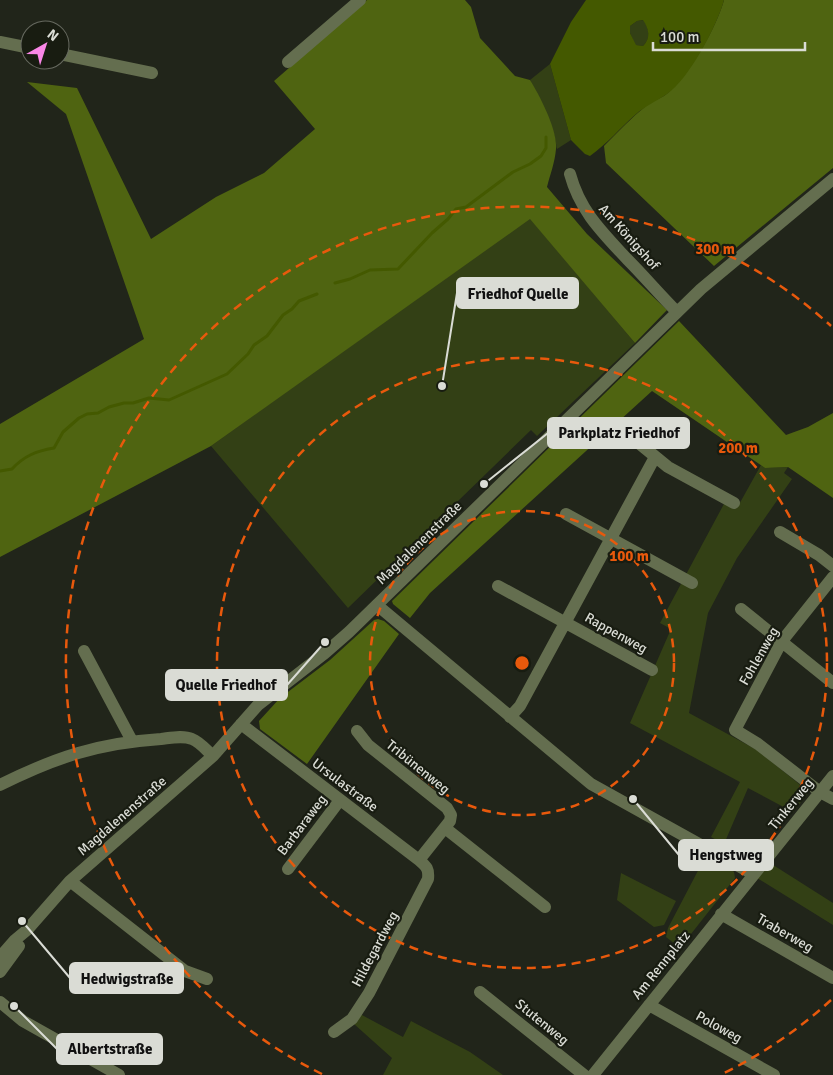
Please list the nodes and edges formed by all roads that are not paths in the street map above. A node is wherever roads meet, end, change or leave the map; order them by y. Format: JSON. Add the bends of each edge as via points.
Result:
{"nodes":[{"id":1,"x":360,"y":0,"type":"edge"},
{"id":2,"x":0,"y":42,"type":"edge"},
{"id":3,"x":20,"y":46,"type":"edge"},
{"id":4,"x":70,"y":56,"type":"edge"},
{"id":5,"x":288,"y":62,"type":"dead end"},
{"id":6,"x":152,"y":73,"type":"dead end"},
{"id":7,"x":570,"y":174,"type":"dead end"},
{"id":8,"x":833,"y":179,"type":"edge"},
{"id":9,"x":677,"y":312,"type":"junction"},
{"id":10,"x":624,"y":431,"type":"dead end"},
{"id":11,"x":656,"y":457,"type":"junction"},
{"id":12,"x":734,"y":503,"type":"dead end"},
{"id":13,"x":566,"y":514,"type":"dead end"},
{"id":14,"x":780,"y":532,"type":"dead end"},
{"id":15,"x":610,"y":539,"type":"junction"},
{"id":16,"x":833,"y":566,"type":"edge"},
{"id":17,"x":833,"y":577,"type":"edge"},
{"id":18,"x":692,"y":583,"type":"dead end"},
{"id":19,"x":498,"y":586,"type":"dead end"},
{"id":20,"x":377,"y":605,"type":"junction"},
{"id":21,"x":741,"y":609,"type":"dead end"},
{"id":22,"x":565,"y":622,"type":"junction"},
{"id":23,"x":782,"y":642,"type":"junction"},
{"id":24,"x":84,"y":651,"type":"dead end"},
{"id":25,"x":652,"y":670,"type":"dead end"},
{"id":26,"x":833,"y":683,"type":"edge"},
{"id":27,"x":510,"y":717,"type":"junction"},
{"id":28,"x":241,"y":724,"type":"junction"},
{"id":29,"x":357,"y":731,"type":"dead end"},
{"id":30,"x":132,"y":741,"type":"junction"},
{"id":31,"x":213,"y":756,"type":"junction"},
{"id":32,"x":833,"y":776,"type":"edge"},
{"id":33,"x":0,"y":785,"type":"edge"},
{"id":34,"x":820,"y":792,"type":"junction"},
{"id":35,"x":833,"y":799,"type":"edge"},
{"id":36,"x":340,"y":800,"type":"junction"},
{"id":37,"x":445,"y":828,"type":"junction"},
{"id":38,"x":419,"y":860,"type":"junction"},
{"id":39,"x":288,"y":869,"type":"dead end"},
{"id":40,"x":429,"y":871,"type":"joint"},
{"id":41,"x":753,"y":874,"type":"junction"},
{"id":42,"x":70,"y":881,"type":"junction"},
{"id":43,"x":546,"y":907,"type":"dead end"},
{"id":44,"x":721,"y":914,"type":"junction"},
{"id":45,"x":28,"y":930,"type":"junction"},
{"id":46,"x":0,"y":957,"type":"edge"},
{"id":47,"x":0,"y":972,"type":"edge"},
{"id":48,"x":833,"y":978,"type":"edge"},
{"id":49,"x":207,"y":979,"type":"dead end"},
{"id":50,"x":480,"y":992,"type":"dead end"},
{"id":51,"x":0,"y":1002,"type":"edge"},
{"id":52,"x":649,"y":1004,"type":"junction"},
{"id":53,"x":0,"y":1014,"type":"edge"},
{"id":54,"x":23,"y":1020,"type":"junction"},
{"id":55,"x":334,"y":1032,"type":"dead end"},
{"id":56,"x":110,"y":1073,"type":"edge"},
{"id":57,"x":584,"y":1075,"type":"edge"},
{"id":58,"x":593,"y":1075,"type":"edge"},
{"id":59,"x":774,"y":1075,"type":"edge"}],
"edges":[{"from":1,"to":5,"type":"street"},
{"from":2,"to":3,"type":"street"},
{"from":4,"to":6,"type":"street"},
{"from":7,"to":9,"type":"street","name":"Am Königshof","via":[[583,207],[603,233]]},
{"from":8,"to":9,"type":"street","name":"Magdalenenstraße"},
{"from":9,"to":20,"type":"street","name":"Magdalenenstraße"},
{"from":10,"to":11,"type":"street"},
{"from":11,"to":12,"type":"street","via":[[668,468]]},
{"from":11,"to":15,"type":"street","name":"Rappenweg"},
{"from":13,"to":15,"type":"street"},
{"from":14,"to":16,"type":"street"},
{"from":15,"to":18,"type":"street"},
{"from":15,"to":22,"type":"street","name":"Rappenweg"},
{"from":17,"to":23,"type":"street","name":"Fohlenweg"},
{"from":19,"to":22,"type":"street","name":"Rappenweg"},
{"from":20,"to":27,"type":"street"},
{"from":20,"to":28,"type":"street","name":"Magdalenenstraße","via":[[332,647],[266,698]]},
{"from":21,"to":23,"type":"street"},
{"from":22,"to":25,"type":"street","name":"Rappenweg"},
{"from":22,"to":27,"type":"street","name":"Rappenweg","via":[[520,706]]},
{"from":23,"to":26,"type":"street"},
{"from":23,"to":34,"type":"street","name":"Fohlenweg","via":[[734,730],[758,744]]},
{"from":24,"to":30,"type":"street"},
{"from":27,"to":41,"type":"street","via":[[591,784]]},
{"from":28,"to":31,"type":"street","name":"Magdalenenstraße"},
{"from":28,"to":36,"type":"street","name":"Ursulastraße"},
{"from":29,"to":37,"type":"street","name":"Tribünenweg","via":[[368,745],[446,808],[451,815]]},
{"from":30,"to":31,"type":"street","via":[[186,737]]},
{"from":30,"to":33,"type":"street","via":[[71,754]]},
{"from":31,"to":42,"type":"street","name":"Magdalenenstraße"},
{"from":32,"to":34,"type":"street","name":"Tinkerweg"},
{"from":34,"to":35,"type":"street"},
{"from":34,"to":41,"type":"street","name":"Tinkerweg"},
{"from":36,"to":38,"type":"street","name":"Ursulastraße"},
{"from":36,"to":39,"type":"street","name":"Barbaraweg"},
{"from":37,"to":38,"type":"street"},
{"from":37,"to":43,"type":"street"},
{"from":38,"to":40,"type":"street","name":"Ursulastraße"},
{"from":40,"to":55,"type":"street","name":"Hildegardweg","via":[[428,879],[369,993],[352,1019]]},
{"from":41,"to":44,"type":"street","name":"Am Rennplatz"},
{"from":42,"to":45,"type":"street","name":"Magdalenenstraße"},
{"from":42,"to":49,"type":"street","via":[[185,971]]},
{"from":44,"to":48,"type":"street","name":"Traberweg"},
{"from":44,"to":52,"type":"street","name":"Am Rennplatz"},
{"from":45,"to":46,"type":"street","name":"Magdalenenstraße"},
{"from":45,"to":47,"type":"street","name":"Magdalenenstraße"},
{"from":50,"to":57,"type":"street","name":"Stutenweg"},
{"from":51,"to":54,"type":"street"},
{"from":52,"to":58,"type":"street","name":"Am Rennplatz"},
{"from":52,"to":59,"type":"street","name":"Poloweg"},
{"from":53,"to":54,"type":"street"},
{"from":54,"to":56,"type":"street"}]}
